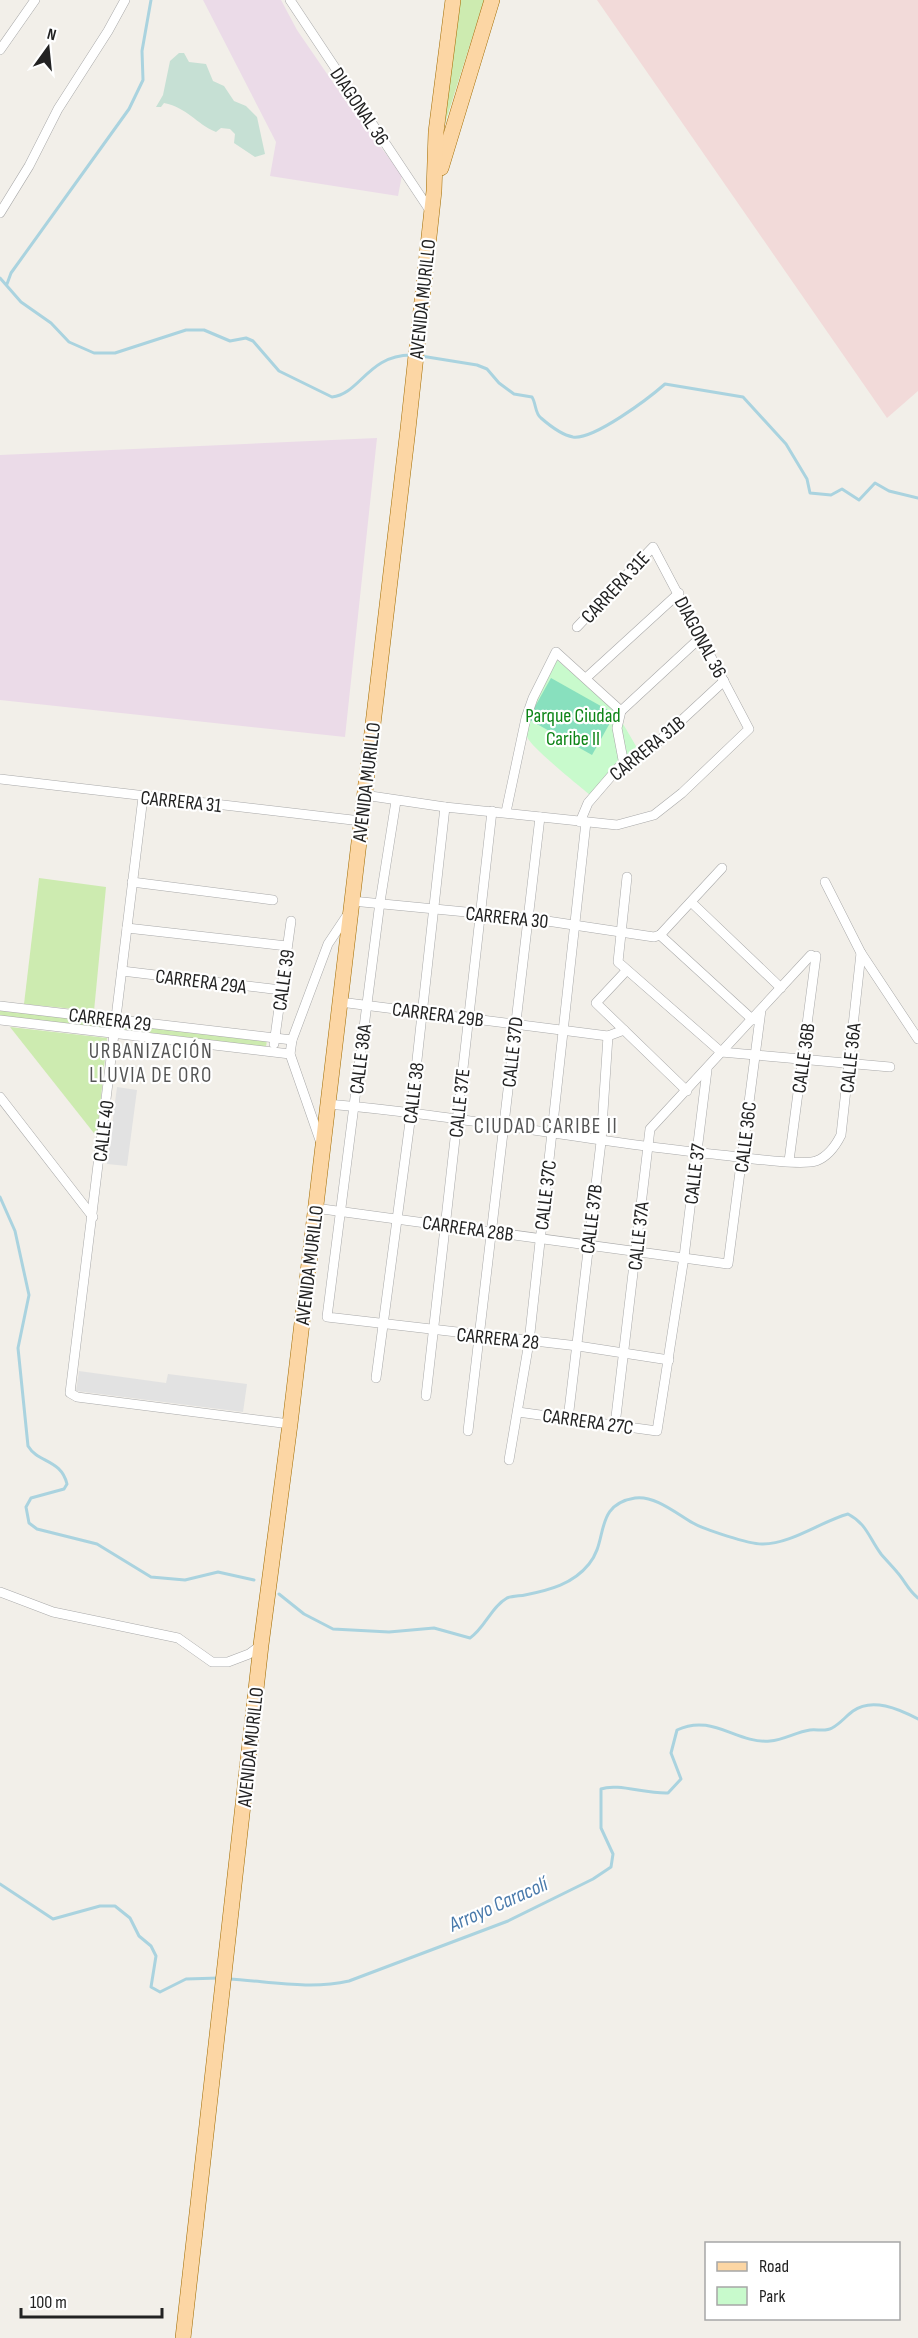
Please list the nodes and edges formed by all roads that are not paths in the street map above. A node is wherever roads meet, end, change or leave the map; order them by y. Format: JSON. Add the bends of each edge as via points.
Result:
{"nodes":[{"id":1,"x":35,"y":0,"type":"edge"},
{"id":2,"x":125,"y":0,"type":"edge"},
{"id":3,"x":290,"y":0,"type":"edge"},
{"id":4,"x":453,"y":0,"type":"edge"},
{"id":5,"x":492,"y":0,"type":"edge"},
{"id":6,"x":0,"y":50,"type":"edge"},
{"id":7,"x":434,"y":191,"type":"junction"},
{"id":8,"x":431,"y":212,"type":"junction"},
{"id":9,"x":0,"y":213,"type":"edge"},
{"id":10,"x":653,"y":547,"type":"joint"},
{"id":11,"x":679,"y":593,"type":"junction"},
{"id":12,"x":578,"y":627,"type":"dead end"},
{"id":13,"x":702,"y":637,"type":"junction"},
{"id":14,"x":586,"y":678,"type":"junction"},
{"id":15,"x":724,"y":681,"type":"junction"},
{"id":16,"x":621,"y":711,"type":"junction"},
{"id":17,"x":624,"y":765,"type":"junction"},
{"id":18,"x":0,"y":779,"type":"edge"},
{"id":19,"x":364,"y":795,"type":"junction"},
{"id":20,"x":143,"y":797,"type":"junction"},
{"id":21,"x":396,"y":801,"type":"junction"},
{"id":22,"x":444,"y":807,"type":"junction"},
{"id":23,"x":492,"y":811,"type":"junction"},
{"id":24,"x":506,"y":812,"type":"junction"},
{"id":25,"x":540,"y":817,"type":"junction"},
{"id":26,"x":362,"y":821,"type":"junction"},
{"id":27,"x":583,"y":822,"type":"junction"},
{"id":28,"x":722,"y":868,"type":"dead end"},
{"id":29,"x":627,"y":877,"type":"dead end"},
{"id":30,"x":132,"y":882,"type":"junction"},
{"id":31,"x":825,"y":882,"type":"dead end"},
{"id":32,"x":273,"y":900,"type":"dead end"},
{"id":33,"x":380,"y":902,"type":"junction"},
{"id":34,"x":691,"y":902,"type":"junction"},
{"id":35,"x":352,"y":904,"type":"junction"},
{"id":36,"x":434,"y":909,"type":"junction"},
{"id":37,"x":480,"y":914,"type":"junction"},
{"id":38,"x":527,"y":918,"type":"junction"},
{"id":39,"x":291,"y":921,"type":"dead end"},
{"id":40,"x":575,"y":924,"type":"junction"},
{"id":41,"x":127,"y":928,"type":"junction"},
{"id":42,"x":620,"y":931,"type":"junction"},
{"id":43,"x":660,"y":935,"type":"junction"},
{"id":44,"x":287,"y":946,"type":"junction"},
{"id":45,"x":861,"y":953,"type":"junction"},
{"id":46,"x":122,"y":971,"type":"junction"},
{"id":47,"x":626,"y":971,"type":"junction"},
{"id":48,"x":781,"y":988,"type":"junction"},
{"id":49,"x":281,"y":990,"type":"junction"},
{"id":50,"x":340,"y":1002,"type":"junction"},
{"id":51,"x":366,"y":1005,"type":"junction"},
{"id":52,"x":0,"y":1006,"type":"edge"},
{"id":53,"x":761,"y":1010,"type":"junction"},
{"id":54,"x":423,"y":1011,"type":"junction"},
{"id":55,"x":469,"y":1018,"type":"junction"},
{"id":56,"x":0,"y":1020,"type":"edge"},
{"id":57,"x":116,"y":1020,"type":"junction"},
{"id":58,"x":753,"y":1020,"type":"junction"},
{"id":59,"x":516,"y":1023,"type":"junction"},
{"id":60,"x":563,"y":1028,"type":"junction"},
{"id":61,"x":624,"y":1030,"type":"junction"},
{"id":62,"x":114,"y":1033,"type":"junction"},
{"id":63,"x":608,"y":1036,"type":"junction"},
{"id":64,"x":274,"y":1038,"type":"junction"},
{"id":65,"x":918,"y":1039,"type":"edge"},
{"id":66,"x":292,"y":1040,"type":"junction"},
{"id":67,"x":273,"y":1052,"type":"junction"},
{"id":68,"x":721,"y":1052,"type":"junction"},
{"id":69,"x":290,"y":1054,"type":"junction"},
{"id":70,"x":754,"y":1056,"type":"junction"},
{"id":71,"x":803,"y":1058,"type":"junction"},
{"id":72,"x":850,"y":1063,"type":"junction"},
{"id":73,"x":890,"y":1067,"type":"dead end"},
{"id":74,"x":707,"y":1070,"type":"junction"},
{"id":75,"x":687,"y":1091,"type":"junction"},
{"id":76,"x":0,"y":1097,"type":"edge"},
{"id":77,"x":327,"y":1104,"type":"junction"},
{"id":78,"x":354,"y":1106,"type":"junction"},
{"id":79,"x":411,"y":1114,"type":"junction"},
{"id":80,"x":457,"y":1120,"type":"junction"},
{"id":81,"x":504,"y":1127,"type":"junction"},
{"id":82,"x":553,"y":1135,"type":"junction"},
{"id":83,"x":601,"y":1142,"type":"junction"},
{"id":84,"x":322,"y":1146,"type":"junction"},
{"id":85,"x":647,"y":1147,"type":"junction"},
{"id":86,"x":697,"y":1153,"type":"junction"},
{"id":87,"x":742,"y":1158,"type":"junction"},
{"id":88,"x":789,"y":1161,"type":"junction"},
{"id":89,"x":315,"y":1208,"type":"junction"},
{"id":90,"x":340,"y":1211,"type":"junction"},
{"id":91,"x":93,"y":1217,"type":"junction"},
{"id":92,"x":397,"y":1218,"type":"junction"},
{"id":93,"x":445,"y":1224,"type":"junction"},
{"id":94,"x":492,"y":1230,"type":"junction"},
{"id":95,"x":540,"y":1238,"type":"junction"},
{"id":96,"x":587,"y":1245,"type":"junction"},
{"id":97,"x":638,"y":1251,"type":"junction"},
{"id":98,"x":684,"y":1257,"type":"junction"},
{"id":99,"x":728,"y":1264,"type":"joint"},
{"id":100,"x":327,"y":1317,"type":"joint"},
{"id":101,"x":384,"y":1325,"type":"junction"},
{"id":102,"x":434,"y":1331,"type":"junction"},
{"id":103,"x":480,"y":1335,"type":"junction"},
{"id":104,"x":529,"y":1342,"type":"junction"},
{"id":105,"x":578,"y":1346,"type":"junction"},
{"id":106,"x":624,"y":1354,"type":"junction"},
{"id":107,"x":669,"y":1360,"type":"junction"},
{"id":108,"x":376,"y":1378,"type":"dead end"},
{"id":109,"x":426,"y":1396,"type":"dead end"},
{"id":110,"x":518,"y":1412,"type":"junction"},
{"id":111,"x":568,"y":1419,"type":"junction"},
{"id":112,"x":290,"y":1424,"type":"junction"},
{"id":113,"x":615,"y":1425,"type":"junction"},
{"id":114,"x":468,"y":1431,"type":"dead end"},
{"id":115,"x":657,"y":1431,"type":"joint"},
{"id":116,"x":509,"y":1460,"type":"dead end"},
{"id":117,"x":0,"y":1592,"type":"edge"},
{"id":118,"x":261,"y":1645,"type":"junction"},
{"id":119,"x":183,"y":2338,"type":"edge"}],
"edges":[{"from":1,"to":6,"type":"street"},
{"from":2,"to":9,"type":"street"},
{"from":3,"to":8,"type":"street","name":"DIAGONAL 36"},
{"from":4,"to":7,"type":"main road","name":"AVENIDA MURILLO","via":[[436,132]]},
{"from":5,"to":7,"type":"main road","name":"AVENIDA MURILLO"},
{"from":7,"to":8,"type":"main road","name":"AVENIDA MURILLO"},
{"from":8,"to":19,"type":"main road","name":"AVENIDA MURILLO"},
{"from":10,"to":11,"type":"street","name":"DIAGONAL 36"},
{"from":10,"to":12,"type":"street","name":"CARRERA 31E"},
{"from":11,"to":13,"type":"street","name":"DIAGONAL 36"},
{"from":11,"to":14,"type":"street"},
{"from":13,"to":15,"type":"street","name":"DIAGONAL 36"},
{"from":13,"to":16,"type":"street"},
{"from":14,"to":16,"type":"street"},
{"from":14,"to":24,"type":"street","via":[[556,652],[525,723]]},
{"from":15,"to":17,"type":"street","name":"CARRERA 31B","via":[[644,755]]},
{"from":15,"to":27,"type":"street","name":"DIAGONAL 36","via":[[749,729],[654,815],[617,825]]},
{"from":16,"to":17,"type":"street","via":[[617,728]]},
{"from":17,"to":27,"type":"street","name":"CARRERA 31B","via":[[588,803]]},
{"from":18,"to":20,"type":"street","name":"CARRERA 31"},
{"from":19,"to":21,"type":"street"},
{"from":19,"to":26,"type":"main road","name":"AVENIDA MURILLO"},
{"from":20,"to":26,"type":"street","name":"CARRERA 31"},
{"from":20,"to":30,"type":"street","name":"CALLE 40"},
{"from":21,"to":22,"type":"street"},
{"from":21,"to":33,"type":"street","name":"CALLE 38A"},
{"from":22,"to":23,"type":"street"},
{"from":22,"to":36,"type":"street","name":"CALLE 38"},
{"from":23,"to":24,"type":"street"},
{"from":23,"to":37,"type":"street","name":"CALLE 37E"},
{"from":24,"to":25,"type":"street"},
{"from":25,"to":27,"type":"street"},
{"from":25,"to":38,"type":"street","name":"CALLE 37D"},
{"from":26,"to":35,"type":"main road","name":"AVENIDA MURILLO"},
{"from":27,"to":40,"type":"street","name":"CALLE 37C"},
{"from":28,"to":34,"type":"street"},
{"from":29,"to":42,"type":"street"},
{"from":30,"to":32,"type":"street"},
{"from":30,"to":41,"type":"street","name":"CALLE 40"},
{"from":31,"to":45,"type":"street"},
{"from":33,"to":35,"type":"street","name":"CARRERA 30"},
{"from":33,"to":36,"type":"street","name":"CARRERA 30"},
{"from":33,"to":51,"type":"street","name":"CALLE 38A"},
{"from":34,"to":43,"type":"street"},
{"from":34,"to":48,"type":"street"},
{"from":35,"to":50,"type":"main road","name":"AVENIDA MURILLO"},
{"from":35,"to":66,"type":"street","via":[[328,944]]},
{"from":36,"to":37,"type":"street","name":"CARRERA 30"},
{"from":36,"to":54,"type":"street","name":"CALLE 38"},
{"from":37,"to":38,"type":"street","name":"CARRERA 30"},
{"from":37,"to":55,"type":"street","name":"CALLE 37E"},
{"from":38,"to":40,"type":"street","name":"CARRERA 30"},
{"from":38,"to":59,"type":"street","name":"CALLE 37D"},
{"from":39,"to":44,"type":"street","name":"CALLE 39"},
{"from":40,"to":42,"type":"street","name":"CARRERA 30"},
{"from":40,"to":60,"type":"street","name":"CALLE 37C"},
{"from":41,"to":44,"type":"street"},
{"from":41,"to":46,"type":"street","name":"CALLE 40"},
{"from":42,"to":43,"type":"street","name":"CARRERA 30"},
{"from":42,"to":47,"type":"street","via":[[618,962]]},
{"from":43,"to":58,"type":"street"},
{"from":44,"to":49,"type":"street","name":"CALLE 39"},
{"from":45,"to":65,"type":"street"},
{"from":45,"to":72,"type":"street","name":"CALLE 36A"},
{"from":46,"to":49,"type":"street","name":"CARRERA 29A"},
{"from":46,"to":57,"type":"street","name":"CALLE 40"},
{"from":47,"to":61,"type":"street","via":[[596,1003]]},
{"from":47,"to":68,"type":"street"},
{"from":48,"to":53,"type":"street"},
{"from":48,"to":71,"type":"street","name":"CALLE 36B","via":[[813,955]]},
{"from":49,"to":64,"type":"street","name":"CALLE 39"},
{"from":50,"to":51,"type":"street","name":"CARRERA 29B"},
{"from":50,"to":77,"type":"main road","name":"AVENIDA MURILLO"},
{"from":51,"to":54,"type":"street","name":"CARRERA 29B"},
{"from":51,"to":78,"type":"street","name":"CALLE 38A"},
{"from":52,"to":57,"type":"street","name":"CARRERA 29"},
{"from":53,"to":58,"type":"street"},
{"from":53,"to":70,"type":"street","name":"CALLE 36C"},
{"from":54,"to":55,"type":"street","name":"CARRERA 29B"},
{"from":54,"to":79,"type":"street","name":"CALLE 38"},
{"from":55,"to":59,"type":"street","name":"CARRERA 29B"},
{"from":55,"to":80,"type":"street","name":"CALLE 37E"},
{"from":56,"to":62,"type":"street","name":"CARRERA 29"},
{"from":57,"to":62,"type":"street","name":"CALLE 40"},
{"from":57,"to":64,"type":"street","name":"CARRERA 29"},
{"from":58,"to":68,"type":"street"},
{"from":59,"to":60,"type":"street","name":"CARRERA 29B"},
{"from":59,"to":81,"type":"street","name":"CALLE 37D"},
{"from":60,"to":63,"type":"street","name":"CARRERA 29B"},
{"from":60,"to":82,"type":"street","name":"CALLE 37C"},
{"from":61,"to":63,"type":"street"},
{"from":61,"to":75,"type":"street"},
{"from":62,"to":67,"type":"street","name":"CARRERA 29"},
{"from":62,"to":91,"type":"street","name":"CALLE 40"},
{"from":63,"to":83,"type":"street","name":"CALLE 37B"},
{"from":64,"to":66,"type":"street","name":"CARRERA 29"},
{"from":64,"to":67,"type":"street","name":"CALLE 39"},
{"from":66,"to":69,"type":"street"},
{"from":67,"to":69,"type":"street","name":"CARRERA 29"},
{"from":68,"to":70,"type":"street"},
{"from":68,"to":74,"type":"street"},
{"from":69,"to":84,"type":"street"},
{"from":70,"to":71,"type":"street"},
{"from":70,"to":87,"type":"street","name":"CALLE 36C"},
{"from":71,"to":72,"type":"street"},
{"from":71,"to":88,"type":"street","name":"CALLE 36B"},
{"from":72,"to":73,"type":"street"},
{"from":72,"to":88,"type":"street","name":"CALLE 36A","via":[[840,1135],[824,1157],[815,1162]]},
{"from":74,"to":75,"type":"street","name":"CALLE 37A"},
{"from":74,"to":86,"type":"street","name":"CALLE 37"},
{"from":75,"to":85,"type":"street","name":"CALLE 37A","via":[[651,1129]]},
{"from":76,"to":91,"type":"street"},
{"from":77,"to":78,"type":"street"},
{"from":77,"to":84,"type":"main road","name":"AVENIDA MURILLO"},
{"from":78,"to":79,"type":"street"},
{"from":78,"to":90,"type":"street","name":"CALLE 38A"},
{"from":79,"to":80,"type":"street"},
{"from":79,"to":92,"type":"street","name":"CALLE 38"},
{"from":80,"to":81,"type":"street"},
{"from":80,"to":93,"type":"street","name":"CALLE 37E"},
{"from":81,"to":82,"type":"street"},
{"from":81,"to":94,"type":"street","name":"CALLE 37D"},
{"from":82,"to":83,"type":"street"},
{"from":82,"to":95,"type":"street","name":"CALLE 37C"},
{"from":83,"to":85,"type":"street"},
{"from":83,"to":96,"type":"street","name":"CALLE 37B"},
{"from":84,"to":89,"type":"main road","name":"AVENIDA MURILLO"},
{"from":85,"to":86,"type":"street"},
{"from":85,"to":97,"type":"street","name":"CALLE 37A"},
{"from":86,"to":87,"type":"street"},
{"from":86,"to":98,"type":"street","name":"CALLE 37"},
{"from":87,"to":88,"type":"street"},
{"from":87,"to":99,"type":"street","name":"CALLE 36C"},
{"from":89,"to":90,"type":"street","name":"CARRERA 28B"},
{"from":89,"to":112,"type":"main road","name":"AVENIDA MURILLO"},
{"from":90,"to":92,"type":"street","name":"CARRERA 28B"},
{"from":90,"to":100,"type":"street","name":"CALLE 38A"},
{"from":91,"to":112,"type":"street","name":"CALLE 40","via":[[70,1393]]},
{"from":92,"to":93,"type":"street","name":"CARRERA 28B"},
{"from":92,"to":101,"type":"street","name":"CALLE 38"},
{"from":93,"to":94,"type":"street","name":"CARRERA 28B"},
{"from":93,"to":102,"type":"street","name":"CALLE 37E"},
{"from":94,"to":95,"type":"street","name":"CARRERA 28B"},
{"from":94,"to":103,"type":"street","name":"CALLE 37D"},
{"from":95,"to":96,"type":"street","name":"CARRERA 28B"},
{"from":95,"to":104,"type":"street","name":"CALLE 37C"},
{"from":96,"to":97,"type":"street","name":"CARRERA 28B"},
{"from":96,"to":105,"type":"street","name":"CALLE 37B"},
{"from":97,"to":98,"type":"street","name":"CARRERA 28B"},
{"from":97,"to":106,"type":"street","name":"CALLE 37A"},
{"from":98,"to":99,"type":"street","name":"CARRERA 28B"},
{"from":98,"to":107,"type":"street","name":"CALLE 37"},
{"from":100,"to":101,"type":"street","name":"CARRERA 28"},
{"from":101,"to":102,"type":"street","name":"CARRERA 28"},
{"from":101,"to":108,"type":"street","name":"CALLE 38"},
{"from":102,"to":103,"type":"street","name":"CARRERA 28"},
{"from":102,"to":109,"type":"street","name":"CALLE 37E"},
{"from":103,"to":104,"type":"street","name":"CARRERA 28"},
{"from":103,"to":114,"type":"street","name":"CALLE 37D"},
{"from":104,"to":105,"type":"street","name":"CARRERA 28"},
{"from":104,"to":110,"type":"street","name":"CALLE 37C"},
{"from":105,"to":106,"type":"street","name":"CARRERA 28"},
{"from":105,"to":111,"type":"street","name":"CALLE 37B"},
{"from":106,"to":107,"type":"street","name":"CARRERA 28"},
{"from":106,"to":113,"type":"street","name":"CALLE 37A"},
{"from":107,"to":115,"type":"street","name":"CALLE 37"},
{"from":110,"to":111,"type":"street","name":"CARRERA 27C"},
{"from":110,"to":116,"type":"street","name":"CALLE 37C"},
{"from":111,"to":113,"type":"street","name":"CARRERA 27C"},
{"from":112,"to":118,"type":"main road","name":"AVENIDA MURILLO"},
{"from":113,"to":115,"type":"street","name":"CARRERA 27C"},
{"from":117,"to":118,"type":"street","via":[[53,1612],[178,1638],[212,1662],[228,1662]]},
{"from":118,"to":119,"type":"main road","name":"AVENIDA MURILLO"}]}
